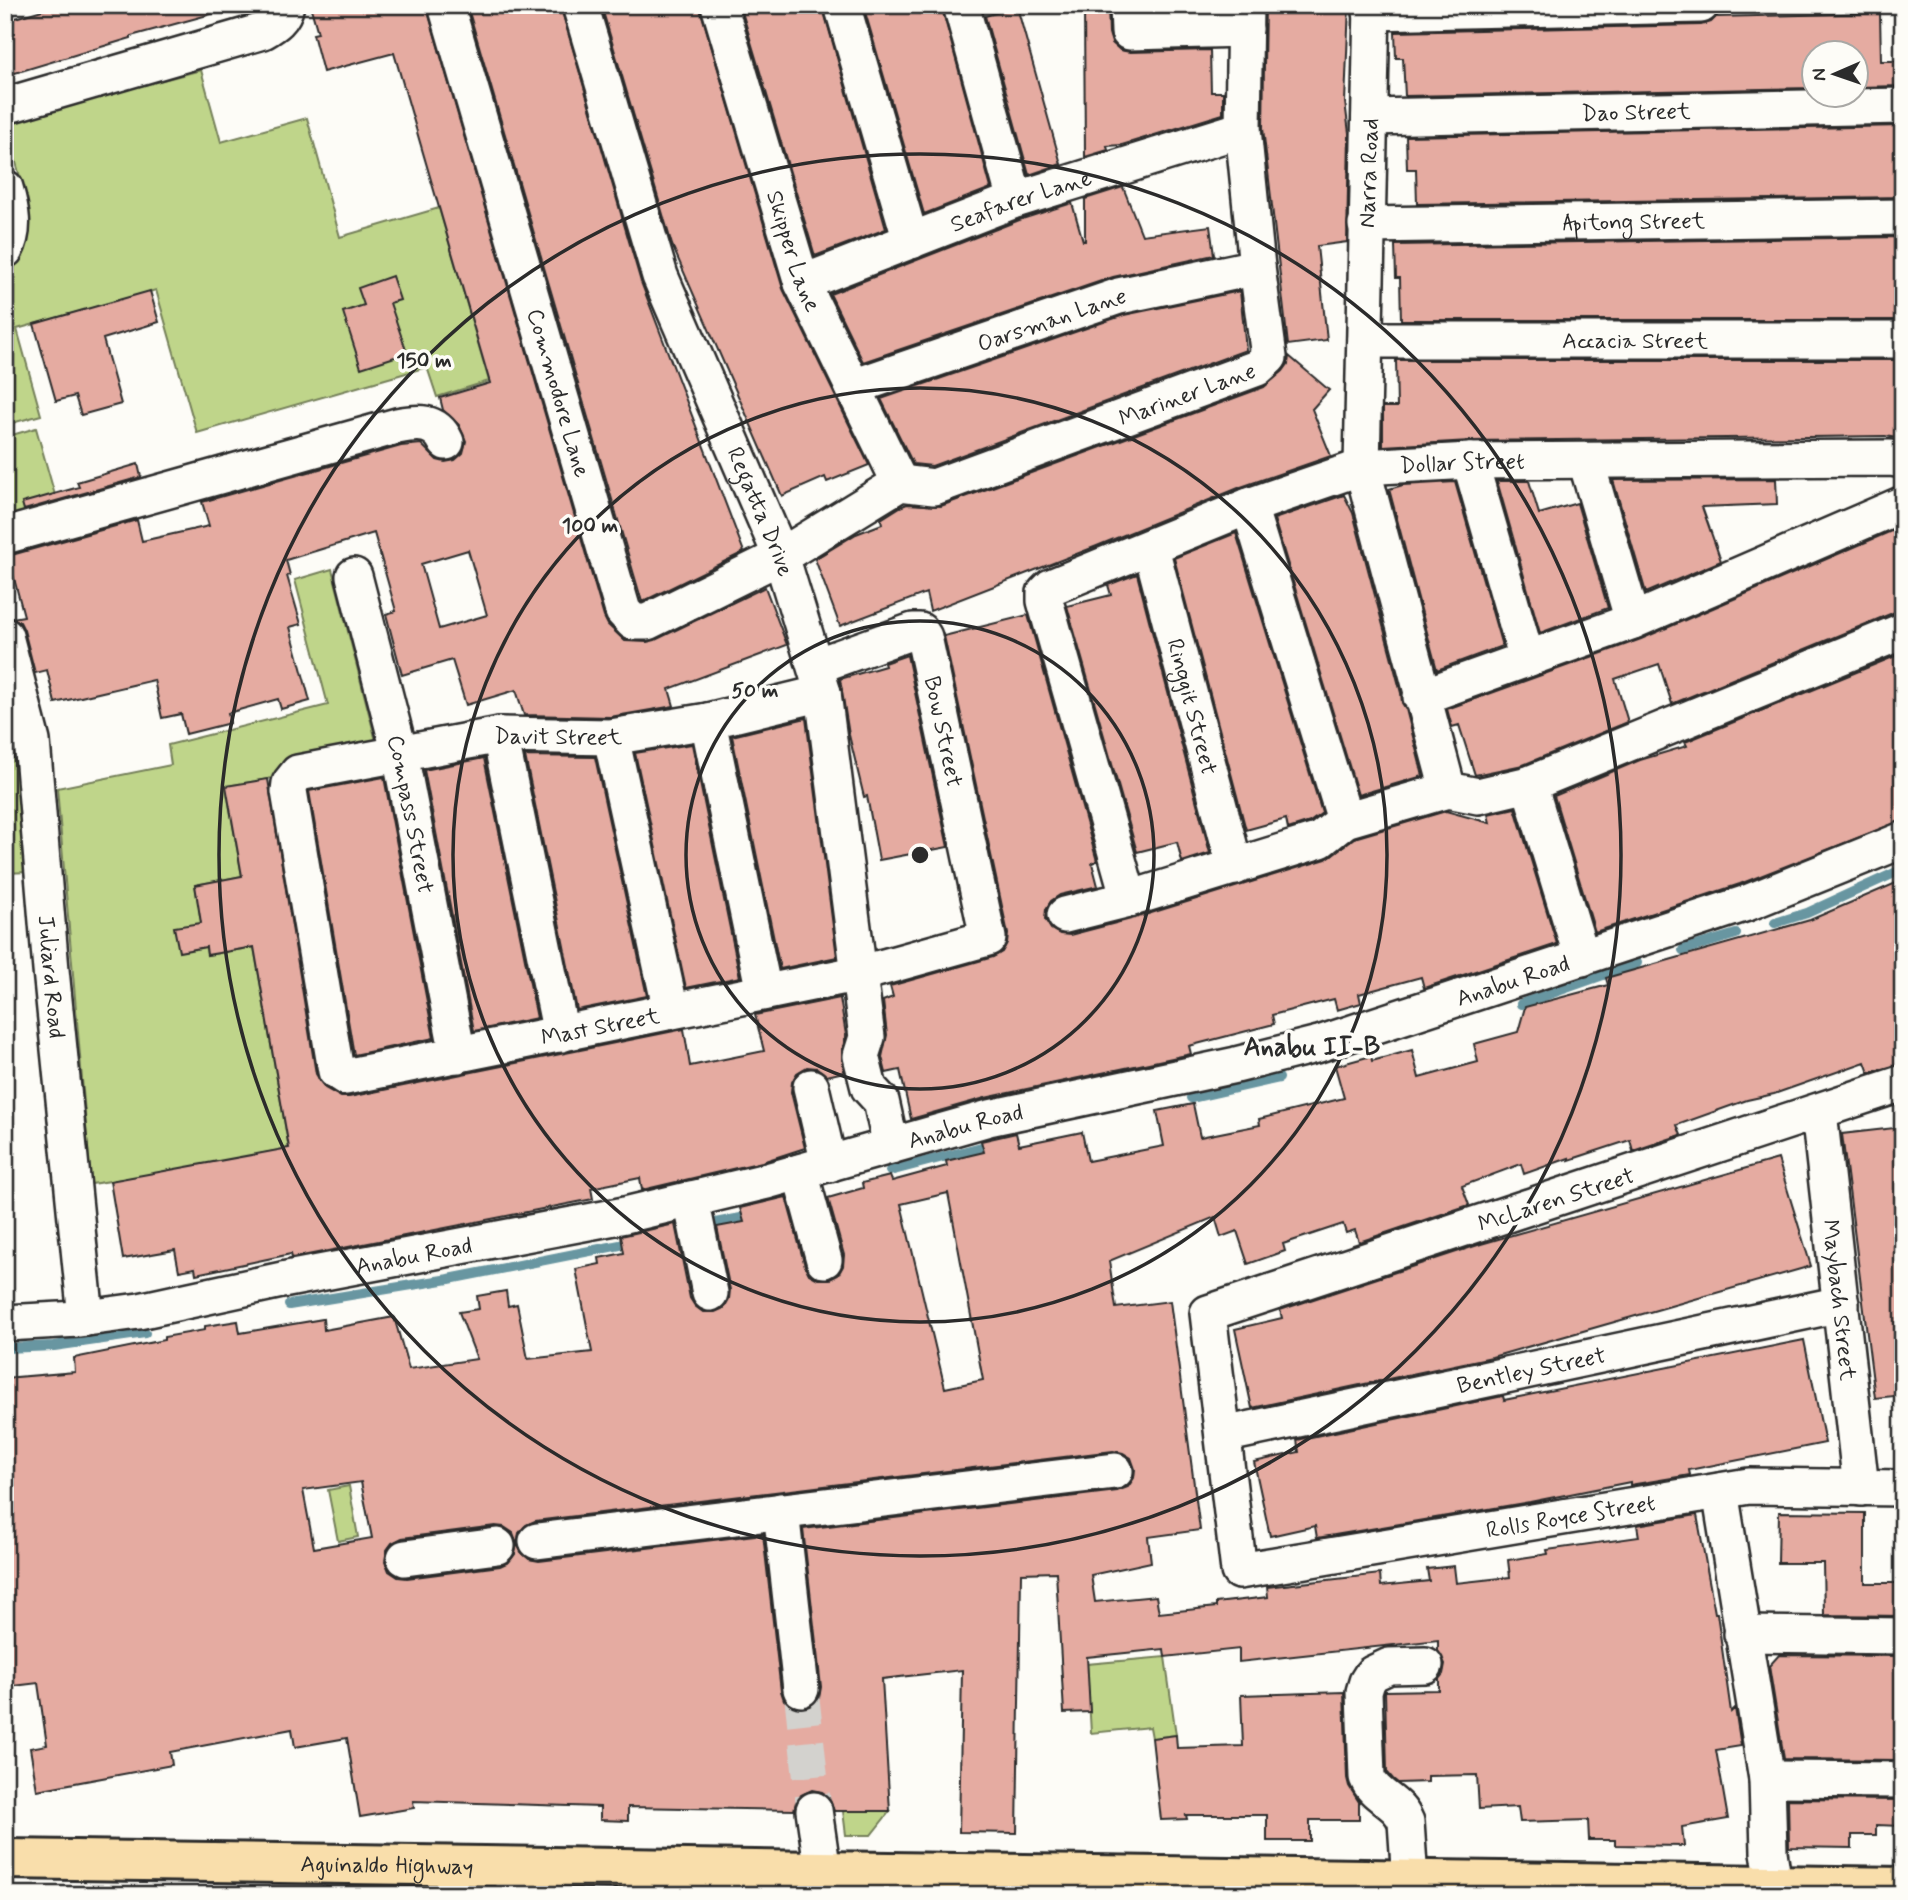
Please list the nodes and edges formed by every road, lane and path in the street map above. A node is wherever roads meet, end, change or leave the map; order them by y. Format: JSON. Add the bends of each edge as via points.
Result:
{"nodes":[{"id":1,"x":286,"y":5,"type":"edge"},
{"id":2,"x":446,"y":5,"type":"edge"},
{"id":3,"x":580,"y":5,"type":"edge"},
{"id":4,"x":719,"y":5,"type":"edge"},
{"id":5,"x":842,"y":5,"type":"edge"},
{"id":6,"x":961,"y":5,"type":"edge"},
{"id":7,"x":1128,"y":5,"type":"edge"},
{"id":8,"x":1701,"y":5,"type":"edge"},
{"id":9,"x":1371,"y":9,"type":"edge"},
{"id":10,"x":1245,"y":17,"type":"edge"},
{"id":11,"x":5,"y":106,"type":"edge"},
{"id":12,"x":1903,"y":106,"type":"edge"},
{"id":13,"x":1370,"y":117,"type":"junction"},
{"id":14,"x":1243,"y":129,"type":"junction"},
{"id":15,"x":5,"y":188,"type":"edge"},
{"id":16,"x":1015,"y":200,"type":"junction"},
{"id":17,"x":1903,"y":217,"type":"edge"},
{"id":18,"x":1366,"y":225,"type":"junction"},
{"id":19,"x":911,"y":241,"type":"junction"},
{"id":20,"x":5,"y":250,"type":"edge"},
{"id":21,"x":1256,"y":267,"type":"junction"},
{"id":22,"x":802,"y":283,"type":"junction"},
{"id":23,"x":1365,"y":340,"type":"junction"},
{"id":24,"x":1903,"y":340,"type":"edge"},
{"id":25,"x":853,"y":387,"type":"junction"},
{"id":26,"x":446,"y":442,"type":"dead end"},
{"id":27,"x":1903,"y":460,"type":"edge"},
{"id":28,"x":1470,"y":461,"type":"junction"},
{"id":29,"x":1586,"y":461,"type":"junction"},
{"id":30,"x":1362,"y":467,"type":"junction"},
{"id":31,"x":900,"y":483,"type":"junction"},
{"id":32,"x":1903,"y":504,"type":"edge"},
{"id":33,"x":1249,"y":506,"type":"junction"},
{"id":34,"x":5,"y":536,"type":"edge"},
{"id":35,"x":1151,"y":548,"type":"junction"},
{"id":36,"x":781,"y":556,"type":"junction"},
{"id":37,"x":354,"y":576,"type":"dead end"},
{"id":38,"x":1633,"y":621,"type":"junction"},
{"id":39,"x":1903,"y":631,"type":"edge"},
{"id":40,"x":5,"y":636,"type":"edge"},
{"id":41,"x":1527,"y":659,"type":"junction"},
{"id":42,"x":819,"y":679,"type":"junction"},
{"id":43,"x":1421,"y":697,"type":"junction"},
{"id":44,"x":708,"y":722,"type":"junction"},
{"id":45,"x":500,"y":735,"type":"junction"},
{"id":46,"x":611,"y":737,"type":"junction"},
{"id":47,"x":400,"y":754,"type":"junction"},
{"id":48,"x":1529,"y":784,"type":"junction"},
{"id":49,"x":1448,"y":790,"type":"junction"},
{"id":50,"x":1345,"y":820,"type":"junction"},
{"id":51,"x":1903,"y":840,"type":"edge"},
{"id":52,"x":1235,"y":866,"type":"junction"},
{"id":53,"x":1129,"y":900,"type":"junction"},
{"id":54,"x":1065,"y":915,"type":"dead end"},
{"id":55,"x":988,"y":938,"type":"joint"},
{"id":56,"x":1582,"y":958,"type":"junction"},
{"id":57,"x":860,"y":972,"type":"junction"},
{"id":58,"x":764,"y":992,"type":"junction"},
{"id":59,"x":671,"y":1011,"type":"junction"},
{"id":60,"x":561,"y":1034,"type":"junction"},
{"id":61,"x":458,"y":1055,"type":"junction"},
{"id":62,"x":340,"y":1075,"type":"joint"},
{"id":63,"x":1903,"y":1083,"type":"edge"},
{"id":64,"x":811,"y":1087,"type":"dead end"},
{"id":65,"x":1819,"y":1112,"type":"junction"},
{"id":66,"x":891,"y":1146,"type":"junction"},
{"id":67,"x":814,"y":1168,"type":"junction"},
{"id":68,"x":691,"y":1199,"type":"junction"},
{"id":69,"x":824,"y":1260,"type":"dead end"},
{"id":70,"x":710,"y":1293,"type":"dead end"},
{"id":71,"x":1841,"y":1304,"type":"junction"},
{"id":72,"x":86,"y":1318,"type":"junction"},
{"id":73,"x":5,"y":1323,"type":"edge"},
{"id":74,"x":1223,"y":1435,"type":"junction"},
{"id":75,"x":1115,"y":1471,"type":"dead end"},
{"id":76,"x":1861,"y":1488,"type":"junction"},
{"id":77,"x":1903,"y":1488,"type":"edge"},
{"id":78,"x":1720,"y":1491,"type":"junction"},
{"id":79,"x":781,"y":1511,"type":"junction"},
{"id":80,"x":537,"y":1541,"type":"dead end"},
{"id":81,"x":497,"y":1546,"type":"dead end"},
{"id":82,"x":405,"y":1558,"type":"dead end"},
{"id":83,"x":1742,"y":1634,"type":"junction"},
{"id":84,"x":1903,"y":1636,"type":"edge"},
{"id":85,"x":1425,"y":1665,"type":"dead end"},
{"id":86,"x":801,"y":1689,"type":"tunnel mouth"},
{"id":87,"x":1767,"y":1779,"type":"junction"},
{"id":88,"x":1903,"y":1780,"type":"edge"},
{"id":89,"x":814,"y":1811,"type":"tunnel mouth"},
{"id":90,"x":5,"y":1859,"type":"edge"},
{"id":91,"x":514,"y":1881,"type":"edge"},
{"id":92,"x":823,"y":1883,"type":"edge"},
{"id":93,"x":947,"y":1884,"type":"edge"},
{"id":94,"x":1121,"y":1885,"type":"edge"},
{"id":95,"x":1774,"y":1885,"type":"junction"},
{"id":96,"x":1903,"y":1887,"type":"edge"},
{"id":97,"x":1411,"y":1888,"type":"edge"},
{"id":98,"x":1705,"y":1890,"type":"edge"}],
"edges":[{"from":1,"to":11,"type":"street","via":[[284,15],[263,31]]},
{"from":2,"to":36,"type":"street","name":"Commodore Lane","via":[[623,611],[633,622],[647,622]]},
{"from":3,"to":36,"type":"street","name":"Regatta Drive","via":[[660,276]]},
{"from":4,"to":22,"type":"street","name":"Skipper Lane"},
{"from":5,"to":19,"type":"street"},
{"from":6,"to":16,"type":"street"},
{"from":7,"to":10,"type":"street","via":[[1129,32]]},
{"from":8,"to":9,"type":"street"},
{"from":9,"to":13,"type":"street","name":"Narra Road"},
{"from":10,"to":14,"type":"street","name":"Mariner Lane"},
{"from":12,"to":13,"type":"street","name":"Dao Street"},
{"from":13,"to":18,"type":"street","name":"Narra Road"},
{"from":14,"to":16,"type":"street","name":"Seafarer Lane"},
{"from":14,"to":21,"type":"street","name":"Mariner Lane"},
{"from":15,"to":20,"type":"street","via":[[12,216]]},
{"from":16,"to":19,"type":"street","name":"Seafarer Lane"},
{"from":17,"to":18,"type":"street","name":"Apitong Street"},
{"from":18,"to":23,"type":"street","name":"Narra Road"},
{"from":19,"to":22,"type":"street","name":"Seafarer Lane"},
{"from":21,"to":25,"type":"street","name":"Oarsman Lane","via":[[1119,296]]},
{"from":21,"to":31,"type":"street","name":"Mariner Lane","via":[[1269,357],[1258,368],[934,486]]},
{"from":22,"to":25,"type":"street","name":"Skipper Lane"},
{"from":23,"to":24,"type":"street","name":"Accacia Street"},
{"from":23,"to":30,"type":"street","name":"Narra Road"},
{"from":25,"to":31,"type":"street","name":"Skipper Lane"},
{"from":26,"to":34,"type":"street","via":[[435,426],[397,426]]},
{"from":27,"to":29,"type":"street","name":"Dollar Street"},
{"from":28,"to":29,"type":"street","name":"Dollar Street"},
{"from":28,"to":30,"type":"street","name":"Dollar Street"},
{"from":28,"to":41,"type":"street"},
{"from":29,"to":38,"type":"street"},
{"from":30,"to":33,"type":"street","name":"Dollar Street"},
{"from":30,"to":43,"type":"street","name":"Narra Road"},
{"from":31,"to":36,"type":"street"},
{"from":32,"to":38,"type":"street"},
{"from":33,"to":35,"type":"street","name":"Dollar Street"},
{"from":33,"to":50,"type":"street"},
{"from":35,"to":52,"type":"street","name":"Ringgit Street"},
{"from":35,"to":53,"type":"street","name":"Dollar Street","via":[[1045,593]]},
{"from":36,"to":42,"type":"street","name":"Regatta Drive"},
{"from":37,"to":47,"type":"street","name":"Compass Street"},
{"from":38,"to":41,"type":"street"},
{"from":39,"to":48,"type":"street"},
{"from":40,"to":72,"type":"street","name":"Juliard Road","via":[[33,751]]},
{"from":41,"to":43,"type":"street"},
{"from":42,"to":44,"type":"street","name":"Davit Street"},
{"from":42,"to":55,"type":"street","name":"Bow Street","via":[[913,631],[924,637]]},
{"from":42,"to":57,"type":"street","name":"Regatta Drive"},
{"from":43,"to":49,"type":"street","name":"Narra Road"},
{"from":44,"to":46,"type":"street","name":"Davit Street"},
{"from":44,"to":58,"type":"street"},
{"from":45,"to":46,"type":"street","name":"Davit Street"},
{"from":45,"to":47,"type":"street","name":"Davit Street"},
{"from":45,"to":60,"type":"street"},
{"from":46,"to":59,"type":"street"},
{"from":47,"to":61,"type":"street","name":"Compass Street"},
{"from":47,"to":62,"type":"street","name":"Davit Street","via":[[298,773],[289,791],[334,1065]]},
{"from":48,"to":49,"type":"street","via":[[1478,796]]},
{"from":48,"to":56,"type":"street"},
{"from":49,"to":50,"type":"street"},
{"from":50,"to":52,"type":"street","via":[[1320,840]]},
{"from":51,"to":56,"type":"street","name":"Anabu Road","via":[[1747,903]]},
{"from":52,"to":53,"type":"street"},
{"from":53,"to":54,"type":"street"},
{"from":55,"to":57,"type":"street","name":"Mast Street"},
{"from":56,"to":66,"type":"street","name":"Anabu Road","via":[[1327,1042],[1007,1114]]},
{"from":57,"to":58,"type":"street","name":"Mast Street"},
{"from":57,"to":66,"type":"street","name":"Regatta Drive","via":[[867,1037],[861,1056],[869,1088],[881,1101]]},
{"from":58,"to":59,"type":"street","name":"Mast Street"},
{"from":59,"to":60,"type":"street","name":"Mast Street"},
{"from":60,"to":61,"type":"street","name":"Mast Street"},
{"from":61,"to":62,"type":"street","name":"Mast Street"},
{"from":63,"to":65,"type":"street","name":"McLaren Street"},
{"from":64,"to":67,"type":"street"},
{"from":65,"to":71,"type":"street","name":"Maybach Street"},
{"from":65,"to":74,"type":"street","name":"McLaren Street","via":[[1208,1313]]},
{"from":66,"to":67,"type":"street","name":"Anabu Road"},
{"from":67,"to":68,"type":"street","name":"Anabu Road"},
{"from":67,"to":69,"type":"street"},
{"from":68,"to":70,"type":"street"},
{"from":68,"to":72,"type":"street","name":"Anabu Road"},
{"from":71,"to":74,"type":"street","name":"Bentley Street"},
{"from":71,"to":76,"type":"street","name":"Maybach Street"},
{"from":72,"to":73,"type":"street","name":"Anabu Road"},
{"from":74,"to":78,"type":"street","name":"Rolls Royce Street","via":[[1240,1571]]},
{"from":75,"to":79,"type":"street"},
{"from":76,"to":77,"type":"street","name":"Rolls Royce Street"},
{"from":76,"to":78,"type":"street","name":"Rolls Royce Street","via":[[1749,1486]]},
{"from":78,"to":83,"type":"street"},
{"from":79,"to":80,"type":"street"},
{"from":79,"to":86,"type":"street"},
{"from":81,"to":82,"type":"street"},
{"from":83,"to":84,"type":"street"},
{"from":83,"to":87,"type":"street"},
{"from":85,"to":97,"type":"street","via":[[1380,1669],[1364,1692],[1367,1777],[1403,1814]]},
{"from":87,"to":88,"type":"street"},
{"from":87,"to":95,"type":"street"},
{"from":89,"to":92,"type":"street"},
{"from":90,"to":91,"type":"highway","name":"Aguinaldo Highway"},
{"from":91,"to":92,"type":"highway","name":"Aguinaldo Highway"},
{"from":92,"to":93,"type":"highway","name":"Aguinaldo Highway"},
{"from":93,"to":94,"type":"highway","name":"Aguinaldo Highway"},
{"from":94,"to":97,"type":"highway","name":"Aguinaldo Highway"},
{"from":95,"to":96,"type":"highway","name":"Aguinaldo Highway"},
{"from":95,"to":98,"type":"highway","name":"Aguinaldo Highway"},
{"from":97,"to":98,"type":"highway","name":"Aguinaldo Highway"}]}
